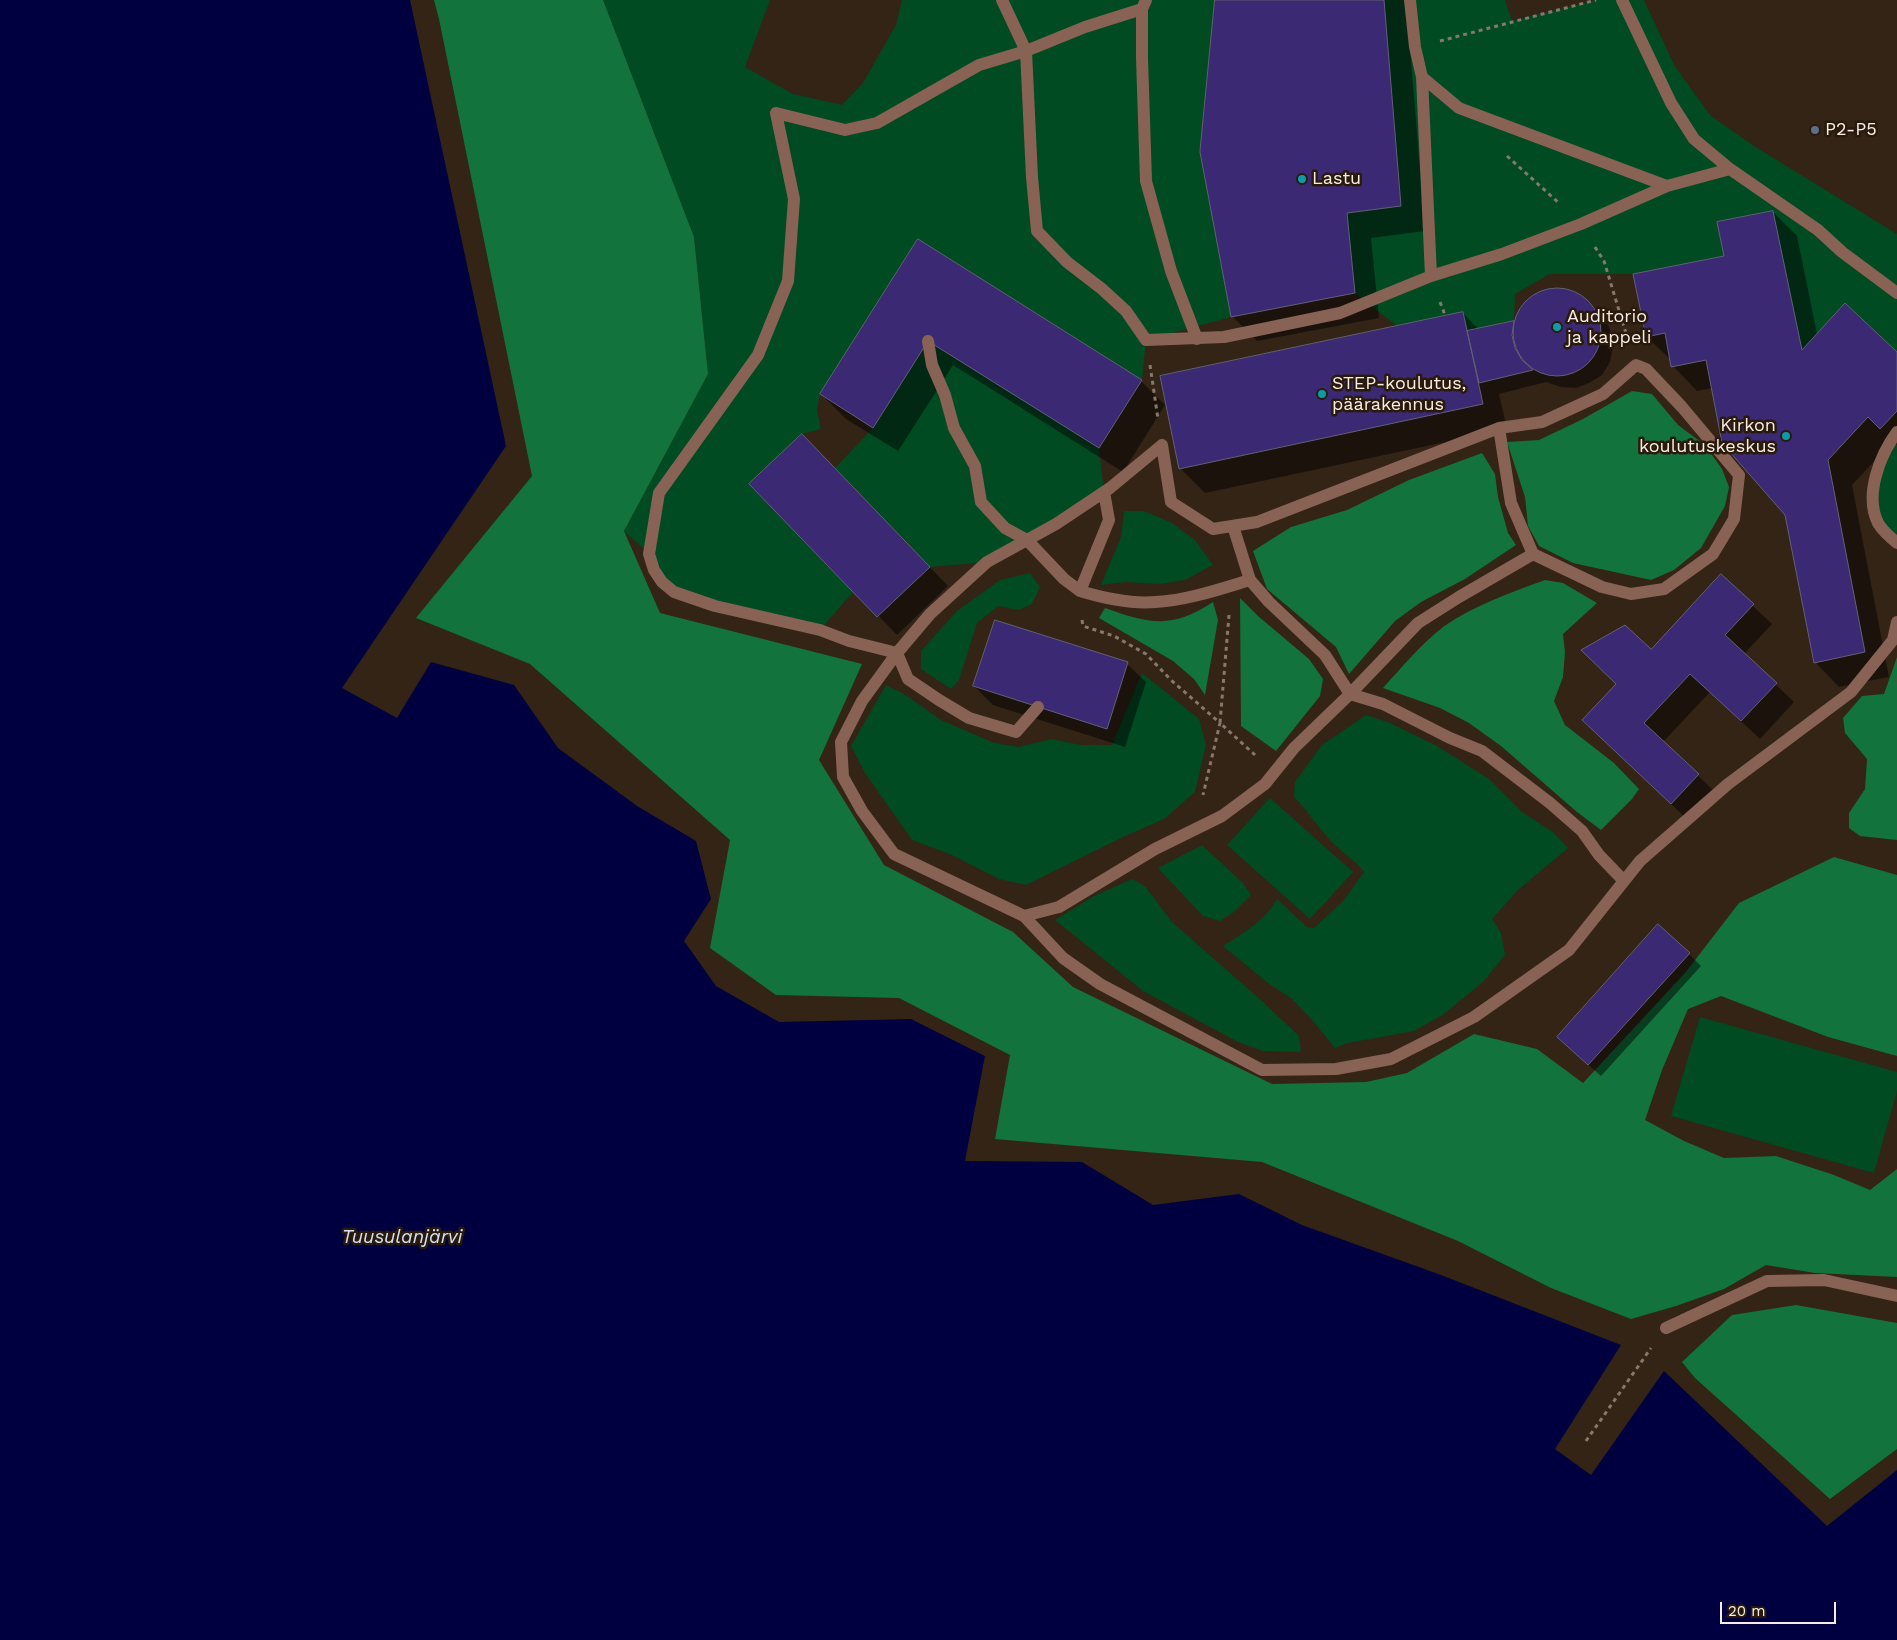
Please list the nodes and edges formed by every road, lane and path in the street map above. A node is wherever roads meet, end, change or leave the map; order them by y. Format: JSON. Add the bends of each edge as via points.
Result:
{"nodes":[{"id":1,"x":1002,"y":0,"type":"edge"},
{"id":2,"x":1410,"y":0,"type":"edge"},
{"id":3,"x":1596,"y":0,"type":"edge"},
{"id":4,"x":1622,"y":0,"type":"edge"},
{"id":5,"x":1144,"y":4,"type":"edge"},
{"id":6,"x":1415,"y":47,"type":"junction"},
{"id":7,"x":1026,"y":51,"type":"junction"},
{"id":8,"x":1422,"y":77,"type":"junction"},
{"id":9,"x":1501,"y":150,"type":"dead end"},
{"id":10,"x":1730,"y":169,"type":"junction"},
{"id":11,"x":1667,"y":186,"type":"junction"},
{"id":12,"x":1581,"y":224,"type":"junction"},
{"id":13,"x":1431,"y":276,"type":"junction"},
{"id":14,"x":1897,"y":293,"type":"edge"},
{"id":15,"x":1197,"y":339,"type":"junction"},
{"id":16,"x":1146,"y":340,"type":"junction"},
{"id":17,"x":928,"y":341,"type":"dead end"},
{"id":18,"x":1636,"y":365,"type":"junction"},
{"id":19,"x":1500,"y":428,"type":"junction"},
{"id":20,"x":1897,"y":432,"type":"edge"},
{"id":21,"x":1162,"y":446,"type":"junction"},
{"id":22,"x":1104,"y":492,"type":"junction"},
{"id":23,"x":1233,"y":526,"type":"junction"},
{"id":24,"x":1028,"y":540,"type":"junction"},
{"id":25,"x":1897,"y":543,"type":"edge"},
{"id":26,"x":1533,"y":554,"type":"junction"},
{"id":27,"x":1250,"y":580,"type":"junction"},
{"id":28,"x":1231,"y":586,"type":"junction"},
{"id":29,"x":1080,"y":591,"type":"junction"},
{"id":30,"x":1897,"y":622,"type":"edge"},
{"id":31,"x":897,"y":653,"type":"junction"},
{"id":32,"x":1350,"y":694,"type":"junction"},
{"id":33,"x":1038,"y":707,"type":"dead end"},
{"id":34,"x":1220,"y":723,"type":"junction"},
{"id":35,"x":1274,"y":773,"type":"junction"},
{"id":36,"x":1195,"y":830,"type":"junction"},
{"id":37,"x":1624,"y":881,"type":"junction"},
{"id":38,"x":1024,"y":916,"type":"junction"},
{"id":39,"x":1897,"y":1296,"type":"edge"},
{"id":40,"x":1666,"y":1328,"type":"joint"},
{"id":41,"x":1586,"y":1441,"type":"dead end"}],
"edges":[{"from":1,"to":7,"type":"lane"},
{"from":2,"to":6,"type":"lane"},
{"from":3,"to":6,"type":"path"},
{"from":4,"to":10,"type":"lane","via":[[1671,104],[1694,139]]},
{"from":5,"to":7,"type":"lane"},
{"from":5,"to":15,"type":"lane","via":[[1142,58],[1146,181],[1171,271]]},
{"from":6,"to":8,"type":"lane"},
{"from":7,"to":16,"type":"lane","via":[[1037,231],[1067,262],[1126,311]]},
{"from":7,"to":31,"type":"lane","via":[[979,65],[877,123],[845,130],[776,113],[794,199],[788,282],[758,355],[659,493],[649,554],[654,570],[674,592],[715,606],[820,630]]},
{"from":8,"to":11,"type":"lane","via":[[1460,108]]},
{"from":8,"to":13,"type":"lane"},
{"from":9,"to":12,"type":"path"},
{"from":10,"to":11,"type":"lane"},
{"from":10,"to":14,"type":"lane","via":[[1818,230]]},
{"from":11,"to":12,"type":"lane"},
{"from":12,"to":13,"type":"lane"},
{"from":12,"to":18,"type":"path","via":[[1604,261]]},
{"from":13,"to":15,"type":"lane","via":[[1340,313],[1224,337]]},
{"from":15,"to":16,"type":"lane"},
{"from":16,"to":21,"type":"path"},
{"from":17,"to":24,"type":"lane","via":[[932,365],[954,428],[975,466],[981,502],[1004,528]]},
{"from":18,"to":19,"type":"lane","via":[[1602,394],[1542,422]]},
{"from":18,"to":26,"type":"lane","via":[[1646,369],[1682,406],[1739,475],[1734,519],[1713,554],[1664,589],[1631,594],[1602,586]]},
{"from":19,"to":23,"type":"lane","via":[[1258,522]]},
{"from":19,"to":26,"type":"lane","via":[[1511,503]]},
{"from":20,"to":25,"type":"lane","via":[[1875,478],[1872,501],[1878,524]]},
{"from":21,"to":22,"type":"lane"},
{"from":21,"to":23,"type":"lane","via":[[1171,502],[1213,529]]},
{"from":22,"to":24,"type":"lane"},
{"from":22,"to":29,"type":"lane","via":[[1109,520]]},
{"from":23,"to":27,"type":"lane"},
{"from":24,"to":29,"type":"lane","via":[[1064,579]]},
{"from":24,"to":31,"type":"lane","via":[[981,567],[930,614]]},
{"from":26,"to":32,"type":"lane","via":[[1418,623]]},
{"from":27,"to":28,"type":"lane"},
{"from":27,"to":32,"type":"lane","via":[[1325,655]]},
{"from":28,"to":29,"type":"lane","via":[[1155,602],[1105,598]]},
{"from":28,"to":34,"type":"path"},
{"from":29,"to":34,"type":"path","via":[[1083,626],[1114,636],[1146,654]]},
{"from":30,"to":37,"type":"lane","via":[[1893,640],[1850,692],[1728,784],[1640,861]]},
{"from":31,"to":33,"type":"lane","via":[[908,679],[969,718],[1016,732]]},
{"from":31,"to":38,"type":"lane","via":[[862,701],[842,742],[843,777],[862,812],[894,854]]},
{"from":32,"to":35,"type":"lane","via":[[1294,748]]},
{"from":32,"to":37,"type":"lane","via":[[1383,704],[1482,751],[1582,831]]},
{"from":34,"to":35,"type":"path"},
{"from":34,"to":36,"type":"path"},
{"from":35,"to":36,"type":"lane","via":[[1222,816]]},
{"from":36,"to":38,"type":"lane","via":[[1155,849],[1059,907]]},
{"from":37,"to":38,"type":"lane","via":[[1569,950],[1474,1017],[1391,1059],[1336,1069],[1262,1070],[1100,984],[1063,958]]},
{"from":39,"to":40,"type":"lane","via":[[1824,1280],[1767,1281]]},
{"from":40,"to":41,"type":"path"}]}
